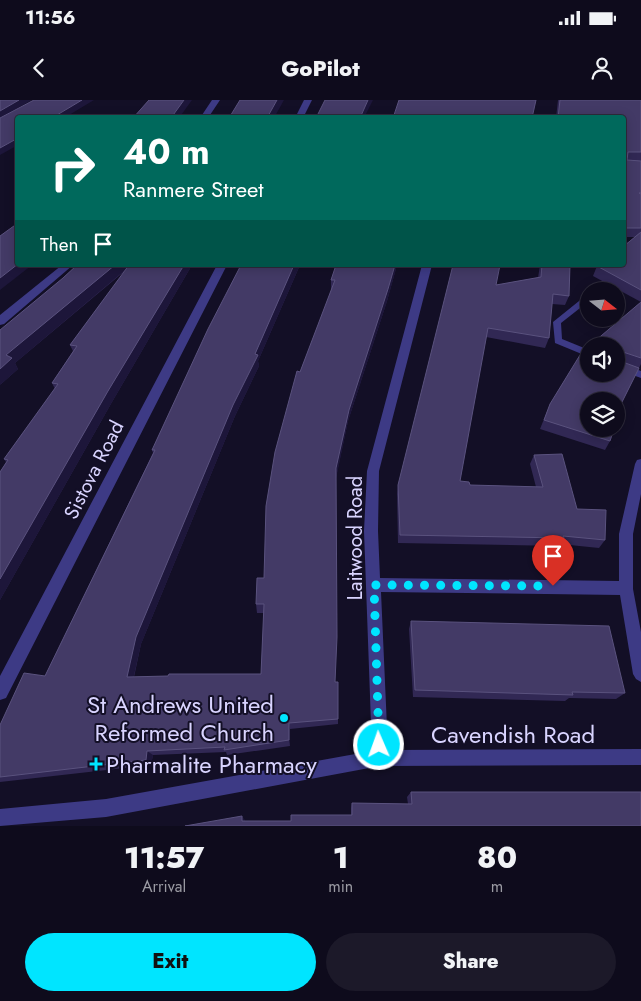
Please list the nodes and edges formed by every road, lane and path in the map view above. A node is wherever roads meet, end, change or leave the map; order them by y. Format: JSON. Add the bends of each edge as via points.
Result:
{"nodes":[{"id":1,"x":216,"y":100,"type":"edge"},
{"id":2,"x":308,"y":100,"type":"edge"},
{"id":3,"x":206,"y":115,"type":"edge"},
{"id":4,"x":300,"y":115,"type":"edge"},
{"id":5,"x":66,"y":267,"type":"edge"},
{"id":6,"x":221,"y":267,"type":"edge"},
{"id":7,"x":426,"y":267,"type":"edge"},
{"id":8,"x":580,"y":303,"type":"edge"},
{"id":9,"x":0,"y":321,"type":"edge"},
{"id":10,"x":580,"y":350,"type":"edge"},
{"id":11,"x":625,"y":369,"type":"edge"},
{"id":12,"x":641,"y":375,"type":"edge"},
{"id":13,"x":641,"y":464,"type":"edge"},
{"id":14,"x":374,"y":585,"type":"junction"},
{"id":15,"x":626,"y":589,"type":"junction"},
{"id":16,"x":641,"y":674,"type":"edge"},
{"id":17,"x":0,"y":692,"type":"edge"},
{"id":18,"x":641,"y":757,"type":"edge"},
{"id":19,"x":380,"y":758,"type":"junction"},
{"id":20,"x":0,"y":818,"type":"edge"}],
"edges":[{"from":1,"to":3,"type":"street"},
{"from":2,"to":4,"type":"street"},
{"from":5,"to":9,"type":"street"},
{"from":6,"to":17,"type":"street","name":"Sistova Road"},
{"from":7,"to":14,"type":"street","name":"Laitwood Road","via":[[373,471],[371,531]]},
{"from":8,"to":10,"type":"lane","via":[[557,322],[558,341]]},
{"from":11,"to":12,"type":"lane"},
{"from":13,"to":15,"type":"street","via":[[626,534]]},
{"from":14,"to":15,"type":"street"},
{"from":14,"to":19,"type":"street","name":"Laitwood Road"},
{"from":15,"to":16,"type":"street"},
{"from":18,"to":19,"type":"street","name":"Cavendish Road"},
{"from":19,"to":20,"type":"street","name":"Cavendish Road","via":[[106,808]]}]}
